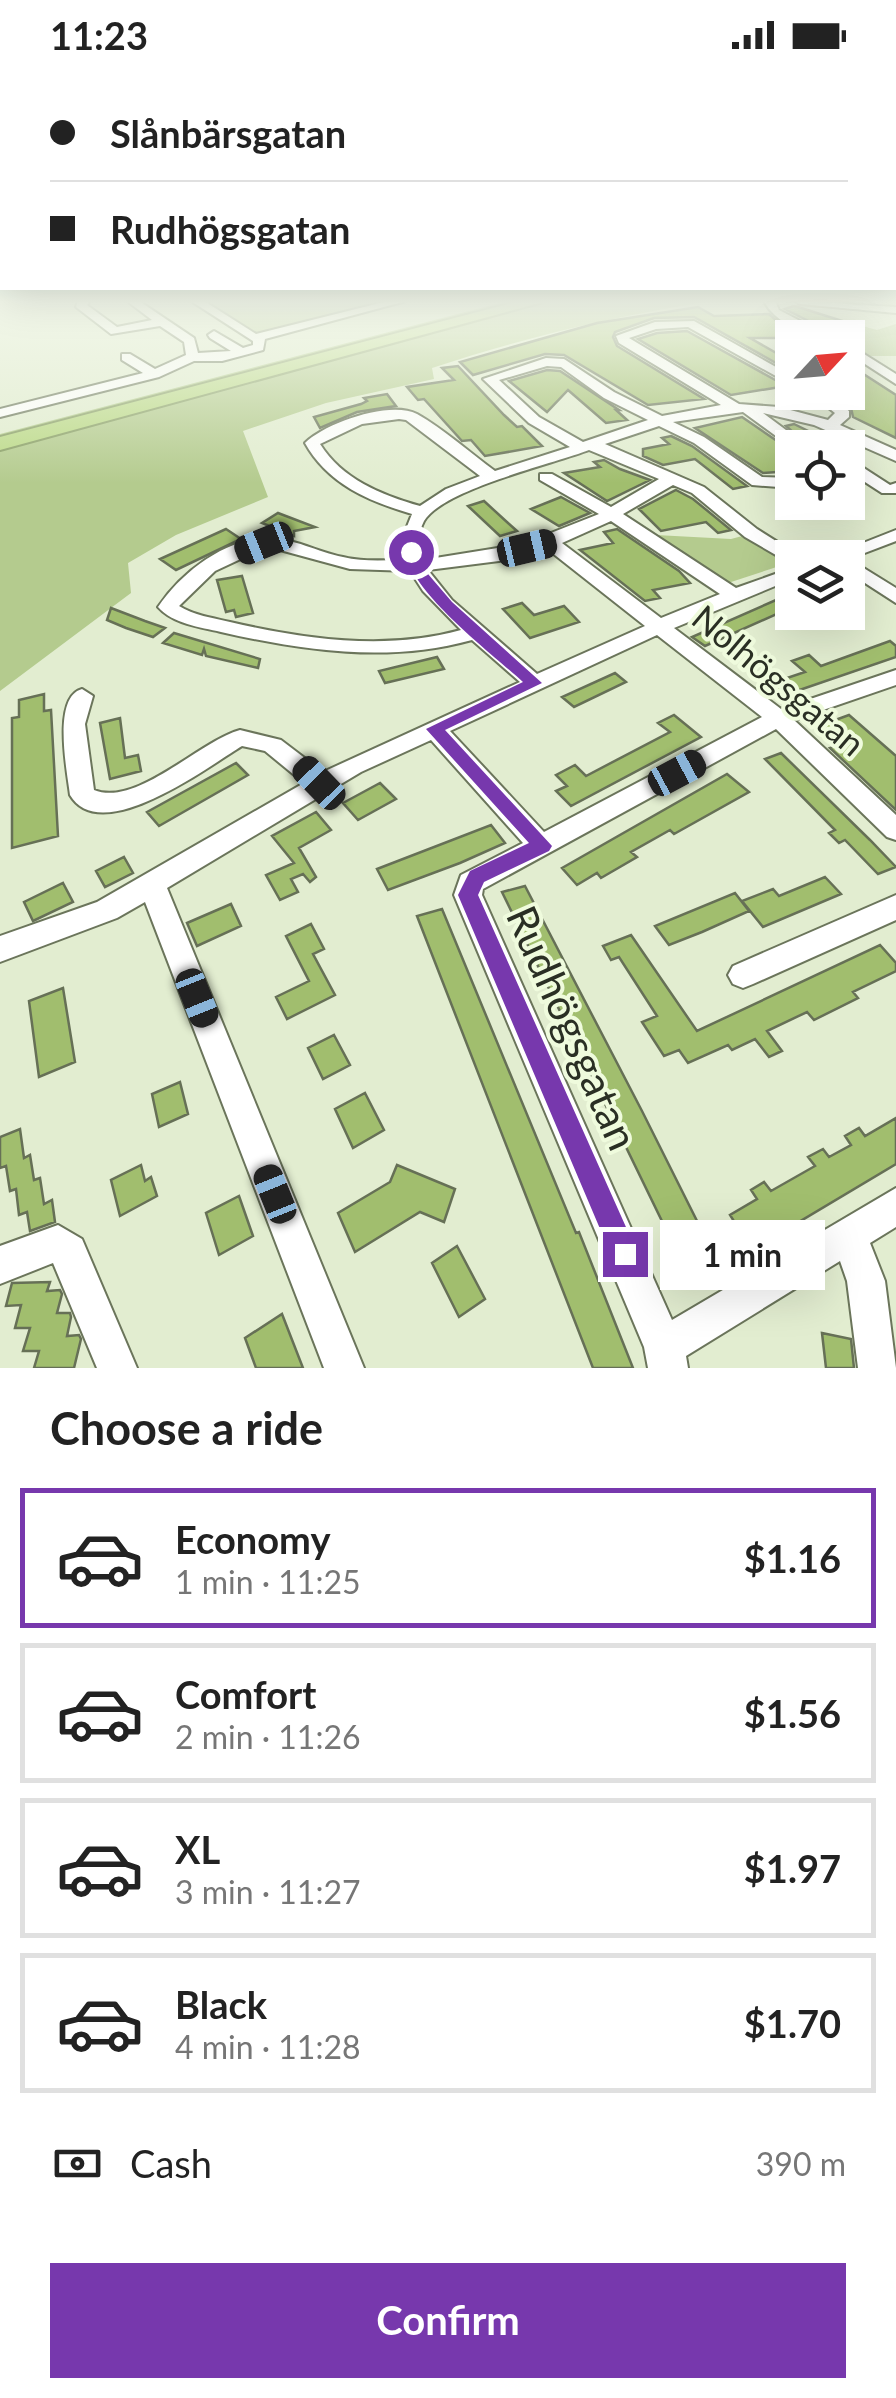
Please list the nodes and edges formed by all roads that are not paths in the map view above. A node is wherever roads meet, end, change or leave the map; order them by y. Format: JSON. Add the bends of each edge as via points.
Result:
{"nodes":[{"id":1,"x":135,"y":362,"type":"edge"},
{"id":2,"x":182,"y":362,"type":"edge"},
{"id":3,"x":263,"y":362,"type":"edge"},
{"id":4,"x":311,"y":362,"type":"edge"},
{"id":5,"x":556,"y":362,"type":"edge"},
{"id":6,"x":559,"y":362,"type":"edge"},
{"id":7,"x":654,"y":362,"type":"edge"},
{"id":8,"x":868,"y":362,"type":"edge"},
{"id":9,"x":154,"y":374,"type":"junction"},
{"id":10,"x":896,"y":380,"type":"edge"},
{"id":11,"x":741,"y":408,"type":"junction"},
{"id":12,"x":839,"y":410,"type":"edge"},
{"id":13,"x":0,"y":413,"type":"edge"},
{"id":14,"x":663,"y":422,"type":"junction"},
{"id":15,"x":830,"y":425,"type":"junction"},
{"id":16,"x":0,"y":430,"type":"edge"},
{"id":17,"x":776,"y":430,"type":"edge"},
{"id":18,"x":0,"y":444,"type":"edge"},
{"id":19,"x":589,"y":447,"type":"junction"},
{"id":20,"x":895,"y":455,"type":"edge"},
{"id":21,"x":865,"y":463,"type":"edge"},
{"id":22,"x":865,"y":477,"type":"edge"},
{"id":23,"x":492,"y":478,"type":"junction"},
{"id":24,"x":546,"y":478,"type":"dead end"},
{"id":25,"x":671,"y":479,"type":"junction"},
{"id":26,"x":775,"y":482,"type":"edge"},
{"id":27,"x":887,"y":490,"type":"edge"},
{"id":28,"x":422,"y":512,"type":"junction"},
{"id":29,"x":612,"y":514,"type":"junction"},
{"id":30,"x":896,"y":535,"type":"edge"},
{"id":31,"x":550,"y":542,"type":"junction"},
{"id":32,"x":865,"y":546,"type":"edge"},
{"id":33,"x":775,"y":547,"type":"edge"},
{"id":34,"x":416,"y":564,"type":"junction"},
{"id":35,"x":865,"y":576,"type":"edge"},
{"id":36,"x":775,"y":579,"type":"edge"},
{"id":37,"x":733,"y":595,"type":"junction"},
{"id":38,"x":896,"y":597,"type":"edge"},
{"id":39,"x":658,"y":628,"type":"junction"},
{"id":40,"x":476,"y":632,"type":"junction"},
{"id":41,"x":896,"y":677,"type":"edge"},
{"id":42,"x":534,"y":683,"type":"junction"},
{"id":43,"x":82,"y":696,"type":"dead end"},
{"id":44,"x":778,"y":718,"type":"junction"},
{"id":45,"x":434,"y":729,"type":"junction"},
{"id":46,"x":319,"y":783,"type":"junction"},
{"id":47,"x":896,"y":830,"type":"edge"},
{"id":48,"x":542,"y":846,"type":"junction"},
{"id":49,"x":152,"y":885,"type":"junction"},
{"id":50,"x":896,"y":907,"type":"edge"},
{"id":51,"x":0,"y":949,"type":"edge"},
{"id":52,"x":743,"y":975,"type":"dead end"},
{"id":53,"x":896,"y":1206,"type":"edge"},
{"id":54,"x":848,"y":1235,"type":"junction"},
{"id":55,"x":0,"y":1265,"type":"edge"},
{"id":56,"x":666,"y":1358,"type":"edge"},
{"id":57,"x":118,"y":1368,"type":"edge"},
{"id":58,"x":344,"y":1368,"type":"edge"},
{"id":59,"x":878,"y":1368,"type":"edge"}],
"edges":[{"from":1,"to":9,"type":"street"},
{"from":2,"to":9,"type":"street"},
{"from":3,"to":16,"type":"highway"},
{"from":4,"to":18,"type":"highway"},
{"from":5,"to":19,"type":"street","via":[[490,379],[534,420]]},
{"from":6,"to":14,"type":"street"},
{"from":7,"to":11,"type":"street"},
{"from":8,"to":10,"type":"street"},
{"from":9,"to":13,"type":"street"},
{"from":11,"to":14,"type":"street"},
{"from":11,"to":15,"type":"street"},
{"from":11,"to":17,"type":"street"},
{"from":12,"to":15,"type":"street","via":[[842,417]]},
{"from":14,"to":19,"type":"street"},
{"from":14,"to":26,"type":"street","via":[[758,482]]},
{"from":15,"to":20,"type":"street"},
{"from":19,"to":23,"type":"street"},
{"from":19,"to":25,"type":"street"},
{"from":20,"to":21,"type":"street"},
{"from":22,"to":27,"type":"street"},
{"from":23,"to":28,"type":"street"},
{"from":23,"to":28,"type":"street","via":[[401,414],[374,417],[312,443],[339,474],[370,494]]},
{"from":24,"to":29,"type":"street"},
{"from":25,"to":29,"type":"street"},
{"from":25,"to":33,"type":"street","via":[[698,490]]},
{"from":28,"to":34,"type":"street","via":[[410,538]]},
{"from":29,"to":31,"type":"street"},
{"from":29,"to":37,"type":"street"},
{"from":30,"to":32,"type":"street"},
{"from":31,"to":34,"type":"street"},
{"from":31,"to":39,"type":"street","name":"Nolhögsgatan"},
{"from":34,"to":40,"type":"street"},
{"from":34,"to":40,"type":"street","via":[[342,562],[264,543],[196,576],[168,607],[241,633],[299,643],[374,646]]},
{"from":35,"to":38,"type":"street"},
{"from":36,"to":37,"type":"street"},
{"from":37,"to":39,"type":"street"},
{"from":39,"to":42,"type":"street"},
{"from":39,"to":44,"type":"street","name":"Nolhögsgatan"},
{"from":40,"to":42,"type":"street"},
{"from":41,"to":44,"type":"street","name":"Rudhögsgatan"},
{"from":42,"to":45,"type":"street"},
{"from":43,"to":46,"type":"street","via":[[74,724],[82,795],[89,802],[126,801],[239,738],[284,752]]},
{"from":44,"to":47,"type":"street","name":"Nolhögsgatan"},
{"from":44,"to":48,"type":"street","name":"Rudhögsgatan"},
{"from":45,"to":46,"type":"street"},
{"from":45,"to":48,"type":"street"},
{"from":46,"to":49,"type":"street"},
{"from":48,"to":56,"type":"street","name":"Rudhögsgatan","via":[[477,877],[468,895]]},
{"from":49,"to":51,"type":"street","via":[[88,919]]},
{"from":49,"to":58,"type":"street"},
{"from":50,"to":52,"type":"street"},
{"from":53,"to":54,"type":"street"},
{"from":54,"to":56,"type":"street"},
{"from":54,"to":59,"type":"street","via":[[866,1281]]},
{"from":55,"to":57,"type":"street","via":[[58,1243],[69,1252]]}]}
